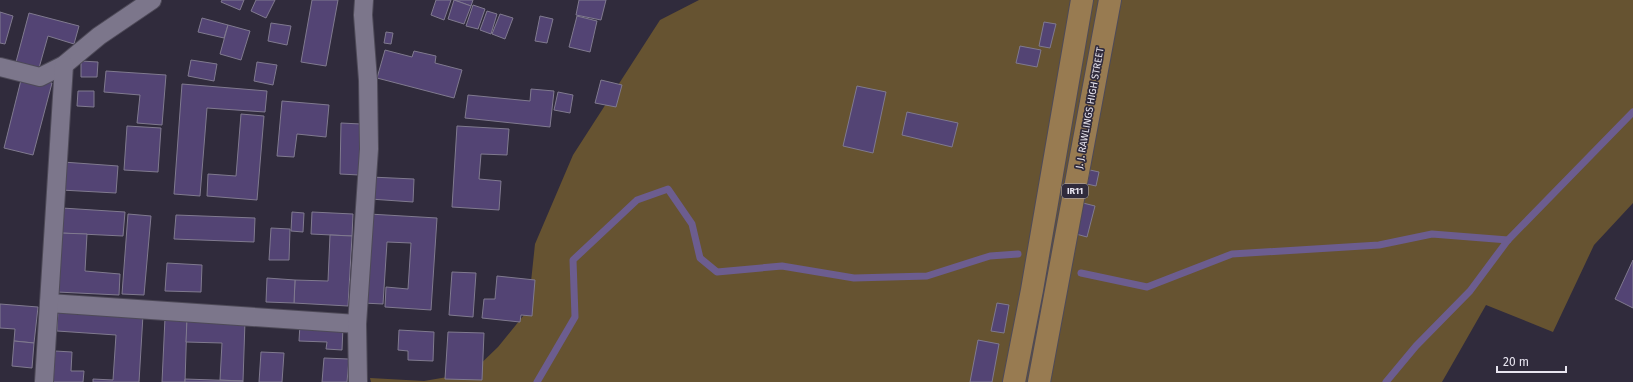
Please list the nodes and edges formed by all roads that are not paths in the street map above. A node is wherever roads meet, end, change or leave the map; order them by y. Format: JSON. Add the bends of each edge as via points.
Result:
{"nodes":[{"id":1,"x":152,"y":0,"type":"edge"},
{"id":2,"x":364,"y":0,"type":"edge"},
{"id":3,"x":1082,"y":0,"type":"edge"},
{"id":4,"x":1110,"y":0,"type":"edge"},
{"id":5,"x":64,"y":65,"type":"junction"},
{"id":6,"x":0,"y":67,"type":"edge"},
{"id":7,"x":49,"y":303,"type":"junction"},
{"id":8,"x":357,"y":324,"type":"junction"},
{"id":9,"x":44,"y":382,"type":"edge"},
{"id":10,"x":358,"y":382,"type":"edge"},
{"id":11,"x":1014,"y":382,"type":"edge"},
{"id":12,"x":1040,"y":382,"type":"edge"}],
"edges":[{"from":1,"to":5,"type":"street","via":[[99,36]]},
{"from":2,"to":8,"type":"street","via":[[362,15],[368,80],[369,149]]},
{"from":3,"to":11,"type":"main road","number":"IR11"},
{"from":4,"to":12,"type":"main road","name":"J. J. RAWLINGS HIGH STREET","number":"IR11"},
{"from":5,"to":6,"type":"street","via":[[40,76]]},
{"from":5,"to":7,"type":"street"},
{"from":7,"to":8,"type":"street"},
{"from":7,"to":9,"type":"street"},
{"from":8,"to":10,"type":"street"}]}
